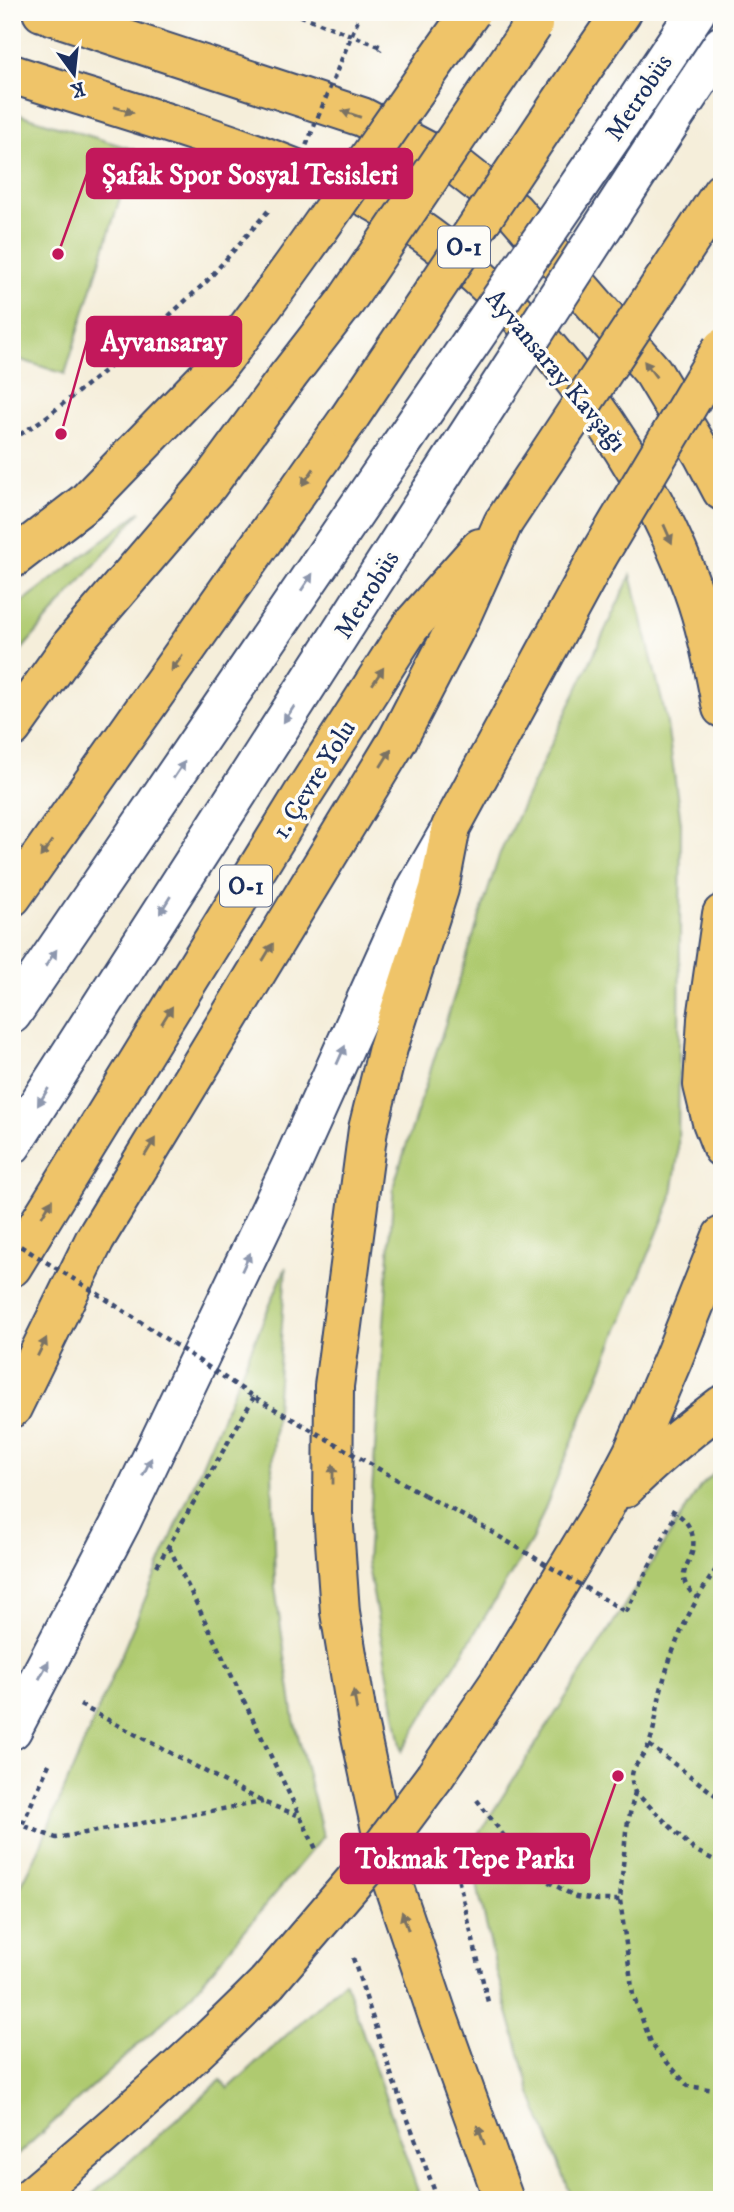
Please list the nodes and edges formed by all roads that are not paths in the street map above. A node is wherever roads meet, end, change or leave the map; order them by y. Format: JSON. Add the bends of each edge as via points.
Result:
{"nodes":[{"id":1,"x":42,"y":12,"type":"edge"},
{"id":2,"x":471,"y":12,"type":"edge"},
{"id":3,"x":622,"y":12,"type":"edge"},
{"id":4,"x":696,"y":12,"type":"edge"},
{"id":5,"x":537,"y":19,"type":"edge"},
{"id":6,"x":722,"y":45,"type":"edge"},
{"id":7,"x":12,"y":74,"type":"edge"},
{"id":8,"x":722,"y":192,"type":"edge"},
{"id":9,"x":722,"y":348,"type":"edge"},
{"id":10,"x":722,"y":491,"type":"edge"},
{"id":11,"x":503,"y":523,"type":"junction"},
{"id":12,"x":12,"y":559,"type":"edge"},
{"id":13,"x":722,"y":708,"type":"edge"},
{"id":14,"x":12,"y":728,"type":"edge"},
{"id":15,"x":451,"y":827,"type":"junction"},
{"id":16,"x":12,"y":897,"type":"edge"},
{"id":17,"x":722,"y":914,"type":"edge"},
{"id":18,"x":12,"y":1014,"type":"edge"},
{"id":19,"x":12,"y":1145,"type":"edge"},
{"id":20,"x":722,"y":1148,"type":"edge"},
{"id":21,"x":722,"y":1236,"type":"edge"},
{"id":22,"x":12,"y":1267,"type":"edge"},
{"id":23,"x":722,"y":1405,"type":"edge"},
{"id":24,"x":12,"y":1408,"type":"edge"},
{"id":25,"x":600,"y":1515,"type":"junction"},
{"id":26,"x":12,"y":1730,"type":"edge"},
{"id":27,"x":27,"y":2200,"type":"edge"},
{"id":28,"x":504,"y":2200,"type":"edge"}],
"edges":[{"from":10,"to":1,"type":"main road","one_way":true,"via":[[653,372],[514,211],[458,167],[362,117]]},
{"from":2,"to":12,"type":"main road","bridge":true,"via":[[282,283],[218,366],[86,502]]},
{"from":3,"to":16,"type":"main road","number":"O-1","one_way":true,"bridge":true,"via":[[347,421]]},
{"from":18,"to":4,"type":"lane","name":"Metrobüs","one_way":true,"bridge":true},
{"from":5,"to":14,"type":"main road","bridge":true,"via":[[346,301],[208,485],[72,644]]},
{"from":6,"to":19,"type":"lane","name":"Metrobüs","one_way":true,"bridge":true},
{"from":7,"to":13,"type":"main road","name":"Ayvansaray Kavşağı","one_way":true,"via":[[262,154],[375,202],[437,241],[489,285],[594,405],[632,461],[693,590]]},
{"from":8,"to":11,"type":"main road","number":"O-1","bridge":true},
{"from":9,"to":15,"type":"main road","bridge":true,"via":[[597,558]]},
{"from":22,"to":11,"type":"main road","name":"1. Çevre Yolu","number":"O-1","one_way":true,"via":[[410,626]]},
{"from":24,"to":11,"type":"main road","one_way":true,"via":[[95,1239],[397,741]]},
{"from":26,"to":15,"type":"lane","one_way":true,"via":[[121,1522],[292,1164],[416,889]]},
{"from":28,"to":15,"type":"main road","one_way":true,"via":[[392,1881],[340,1612],[333,1513],[334,1386],[368,1129],[388,1048],[439,889]]},
{"from":17,"to":20,"type":"main road","via":[[703,1085]]},
{"from":21,"to":25,"type":"main road","via":[[633,1452]]},
{"from":23,"to":25,"type":"main road","via":[[646,1467]]},
{"from":25,"to":27,"type":"main road","bridge":true,"via":[[498,1684],[373,1859],[267,1983],[187,2062]]}]}
